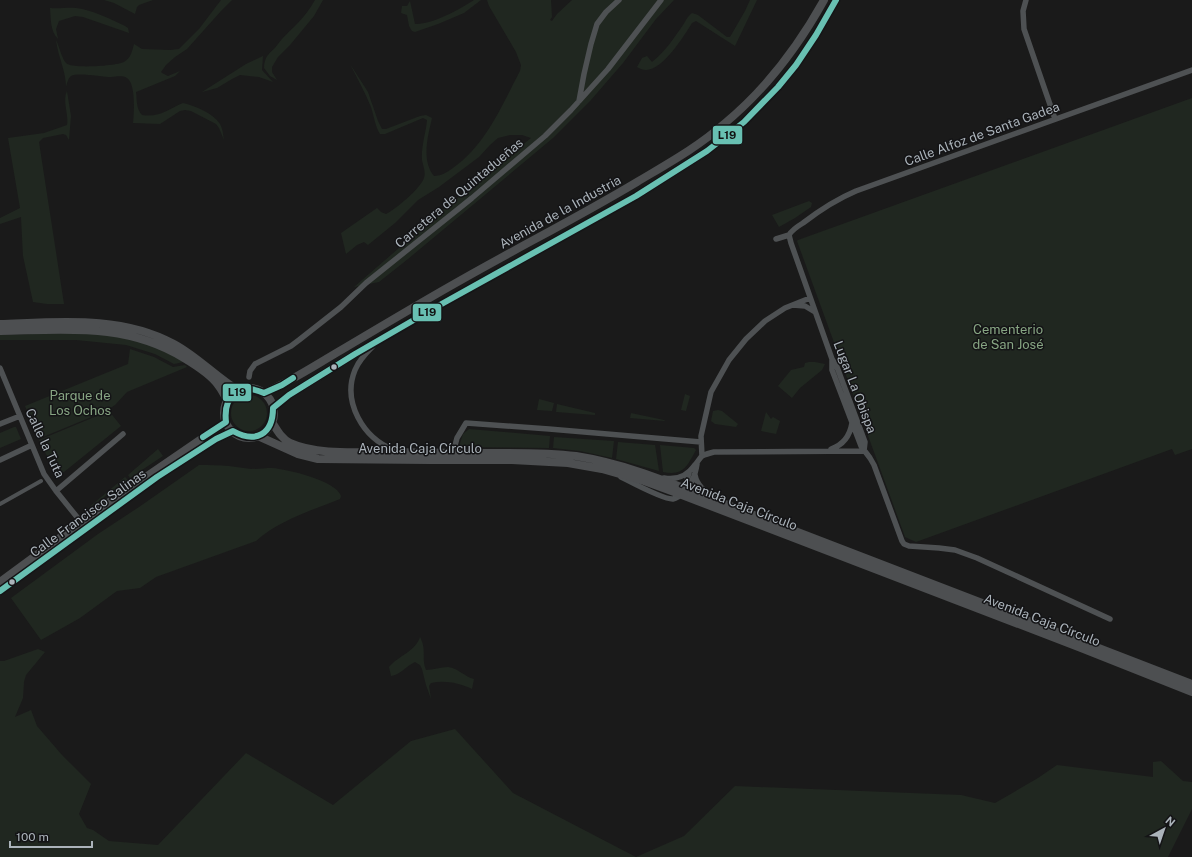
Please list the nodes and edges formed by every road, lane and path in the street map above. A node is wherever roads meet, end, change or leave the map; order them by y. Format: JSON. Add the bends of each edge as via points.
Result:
{"nodes":[{"id":1,"x":619,"y":0,"type":"edge"},
{"id":2,"x":660,"y":0,"type":"edge"},
{"id":3,"x":824,"y":0,"type":"edge"},
{"id":4,"x":836,"y":0,"type":"edge"},
{"id":5,"x":1026,"y":0,"type":"edge"},
{"id":6,"x":1192,"y":70,"type":"edge"},
{"id":7,"x":579,"y":101,"type":"junction"},
{"id":8,"x":1056,"y":119,"type":"junction"},
{"id":9,"x":789,"y":235,"type":"junction"},
{"id":10,"x":776,"y":239,"type":"dead end"},
{"id":11,"x":810,"y":298,"type":"junction"},
{"id":12,"x":793,"y":305,"type":"junction"},
{"id":13,"x":815,"y":313,"type":"junction"},
{"id":14,"x":421,"y":316,"type":"junction"},
{"id":15,"x":0,"y":324,"type":"edge"},
{"id":16,"x":0,"y":331,"type":"edge"},
{"id":17,"x":832,"y":359,"type":"junction"},
{"id":18,"x":0,"y":368,"type":"edge"},
{"id":19,"x":249,"y":377,"type":"dead end"},
{"id":20,"x":238,"y":391,"type":"junction"},
{"id":21,"x":264,"y":393,"type":"junction"},
{"id":22,"x":228,"y":400,"type":"junction"},
{"id":23,"x":273,"y":408,"type":"junction"},
{"id":24,"x":20,"y":416,"type":"junction"},
{"id":25,"x":226,"y":422,"type":"junction"},
{"id":26,"x":272,"y":422,"type":"junction"},
{"id":27,"x":852,"y":422,"type":"junction"},
{"id":28,"x":0,"y":424,"type":"edge"},
{"id":29,"x":233,"y":431,"type":"junction"},
{"id":30,"x":123,"y":434,"type":"dead end"},
{"id":31,"x":258,"y":436,"type":"junction"},
{"id":32,"x":701,"y":442,"type":"junction"},
{"id":33,"x":32,"y":446,"type":"junction"},
{"id":34,"x":828,"y":450,"type":"junction"},
{"id":35,"x":864,"y":451,"type":"junction"},
{"id":36,"x":400,"y":452,"type":"junction"},
{"id":37,"x":453,"y":453,"type":"junction"},
{"id":38,"x":702,"y":456,"type":"junction"},
{"id":39,"x":0,"y":460,"type":"edge"},
{"id":40,"x":636,"y":471,"type":"junction"},
{"id":41,"x":692,"y":474,"type":"junction"},
{"id":42,"x":41,"y":481,"type":"dead end"},
{"id":43,"x":56,"y":491,"type":"junction"},
{"id":44,"x":685,"y":494,"type":"junction"},
{"id":45,"x":720,"y":502,"type":"junction"},
{"id":46,"x":0,"y":504,"type":"edge"},
{"id":47,"x":81,"y":522,"type":"junction"},
{"id":48,"x":0,"y":582,"type":"edge"},
{"id":49,"x":0,"y":592,"type":"edge"},
{"id":50,"x":1110,"y":619,"type":"dead end"},
{"id":51,"x":1192,"y":684,"type":"edge"},
{"id":52,"x":1192,"y":692,"type":"edge"}],
"edges":[{"from":1,"to":7,"type":"street","via":[[597,24]]},
{"from":2,"to":7,"type":"street","name":"Carretera de Quintadueñas","via":[[608,69]]},
{"from":3,"to":21,"type":"main road","name":"Avenida de la Industria","via":[[801,38],[775,73],[740,110],[702,142],[616,194],[456,282],[282,385]]},
{"from":4,"to":14,"type":"main road","name":"Avenida de la Industria","via":[[820,30],[785,78],[757,110],[720,141],[636,196]]},
{"from":5,"to":8,"type":"street","via":[[1023,11],[1024,29]]},
{"from":6,"to":8,"type":"street","name":"Calle Alfoz de Santa Gadea"},
{"from":7,"to":19,"type":"street","name":"Carretera de Quintadueñas","via":[[526,153],[366,283],[341,307],[291,346],[255,364]]},
{"from":8,"to":9,"type":"street","name":"Calle Alfoz de Santa Gadea","via":[[856,191],[813,215]]},
{"from":9,"to":10,"type":"street"},
{"from":9,"to":11,"type":"street","name":"Lugar La Obispa"},
{"from":11,"to":12,"type":"street"},
{"from":11,"to":13,"type":"street","name":"Lugar La Obispa"},
{"from":12,"to":13,"type":"street","via":[[805,306]]},
{"from":12,"to":32,"type":"street","via":[[755,330],[729,360],[711,392]]},
{"from":13,"to":17,"type":"street","name":"Lugar La Obispa"},
{"from":14,"to":23,"type":"main road","name":"Avenida de la Industria","via":[[289,395]]},
{"from":14,"to":36,"type":"street","name":"Avenida de la Industria","via":[[374,345],[359,362],[352,383],[352,402],[363,427],[382,444]]},
{"from":15,"to":20,"type":"main road","via":[[96,323],[140,330],[164,339],[191,354]]},
{"from":16,"to":22,"type":"main road","via":[[98,330],[142,338],[165,347],[190,362],[215,382]]},
{"from":17,"to":27,"type":"street","via":[[832,370]]},
{"from":17,"to":35,"type":"street","name":"Lugar La Obispa","via":[[865,442]]},
{"from":18,"to":24,"type":"street","name":"Calle la Tuta"},
{"from":20,"to":21,"type":"main road","via":[[252,388]]},
{"from":20,"to":22,"type":"main road"},
{"from":21,"to":23,"type":"main road","via":[[272,402]]},
{"from":22,"to":25,"type":"main road","via":[[224,411]]},
{"from":23,"to":26,"type":"main road"},
{"from":24,"to":28,"type":"street"},
{"from":24,"to":33,"type":"street","name":"Calle la Tuta"},
{"from":25,"to":29,"type":"main road"},
{"from":25,"to":47,"type":"main road","name":"Calle Francisco Salinas"},
{"from":26,"to":31,"type":"main road","via":[[264,433]]},
{"from":26,"to":36,"type":"main road","name":"Avenida Caja Círculo","via":[[286,441],[309,449]]},
{"from":27,"to":34,"type":"street","via":[[844,441]]},
{"from":27,"to":35,"type":"street"},
{"from":29,"to":31,"type":"main road","via":[[242,437]]},
{"from":29,"to":49,"type":"main road","name":"Calle Francisco Salinas","via":[[157,477]]},
{"from":30,"to":43,"type":"street"},
{"from":31,"to":44,"type":"main road","name":"Avenida Caja Círculo","via":[[298,454],[318,459],[533,460],[579,464]]},
{"from":32,"to":37,"type":"street","via":[[466,423],[457,438]]},
{"from":32,"to":38,"type":"street"},
{"from":33,"to":39,"type":"street"},
{"from":33,"to":43,"type":"street","name":"Calle la Tuta","via":[[44,474]]},
{"from":34,"to":35,"type":"street"},
{"from":34,"to":38,"type":"street","via":[[720,452]]},
{"from":35,"to":50,"type":"street","name":"Lugar La Obispa","via":[[874,465],[904,544],[955,550],[977,558]]},
{"from":36,"to":37,"type":"main road","name":"Avenida Caja Círculo"},
{"from":37,"to":40,"type":"main road","name":"Avenida Caja Círculo","via":[[561,454]]},
{"from":38,"to":41,"type":"street"},
{"from":40,"to":41,"type":"street","via":[[666,478]]},
{"from":40,"to":44,"type":"main road","name":"Avenida Caja Círculo"},
{"from":41,"to":44,"type":"street","via":[[686,483]]},
{"from":41,"to":45,"type":"street","via":[[700,487]]},
{"from":42,"to":46,"type":"street"},
{"from":43,"to":47,"type":"street","name":"Calle la Tuta"},
{"from":44,"to":45,"type":"main road","name":"Avenida Caja Círculo"},
{"from":44,"to":52,"type":"main road","name":"Avenida Caja Círculo"},
{"from":45,"to":51,"type":"main road","name":"Avenida Caja Círculo"},
{"from":47,"to":48,"type":"main road","name":"Calle Francisco Salinas"}]}
